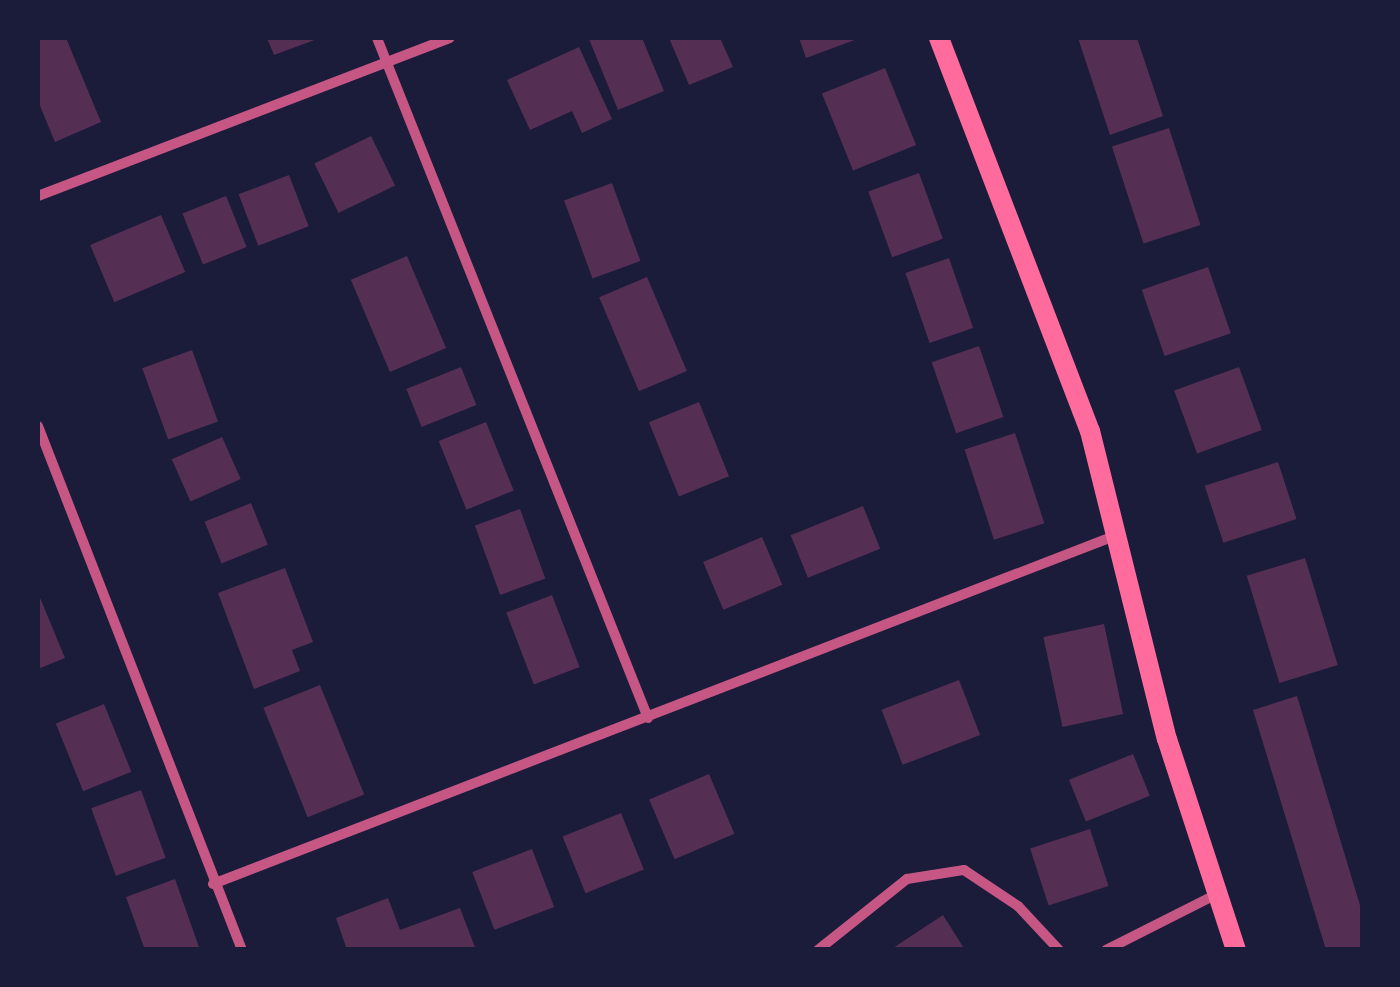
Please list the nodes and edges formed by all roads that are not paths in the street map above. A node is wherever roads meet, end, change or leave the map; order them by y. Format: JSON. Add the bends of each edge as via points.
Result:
{"nodes":[{"id":1,"x":377,"y":38,"type":"edge"},
{"id":2,"x":450,"y":38,"type":"edge"},
{"id":3,"x":939,"y":38,"type":"edge"},
{"id":4,"x":387,"y":62,"type":"junction"},
{"id":5,"x":38,"y":196,"type":"edge"},
{"id":6,"x":38,"y":426,"type":"edge"},
{"id":7,"x":1119,"y":534,"type":"junction"},
{"id":8,"x":648,"y":718,"type":"junction"},
{"id":9,"x":213,"y":884,"type":"junction"},
{"id":10,"x":1218,"y":893,"type":"junction"},
{"id":11,"x":242,"y":950,"type":"edge"},
{"id":12,"x":818,"y":950,"type":"edge"},
{"id":13,"x":1059,"y":950,"type":"edge"},
{"id":14,"x":1106,"y":950,"type":"edge"},
{"id":15,"x":1236,"y":950,"type":"edge"}],
"edges":[{"from":1,"to":4,"type":"street"},
{"from":2,"to":4,"type":"street"},
{"from":3,"to":7,"type":"main road","via":[[1044,301]]},
{"from":4,"to":5,"type":"street"},
{"from":4,"to":8,"type":"street"},
{"from":6,"to":9,"type":"street"},
{"from":7,"to":8,"type":"street"},
{"from":7,"to":10,"type":"main road","via":[[1167,739]]},
{"from":8,"to":9,"type":"street"},
{"from":9,"to":11,"type":"street"},
{"from":10,"to":14,"type":"street"},
{"from":10,"to":15,"type":"main road"},
{"from":12,"to":13,"type":"street","via":[[907,879],[964,870],[1018,906]]}]}
